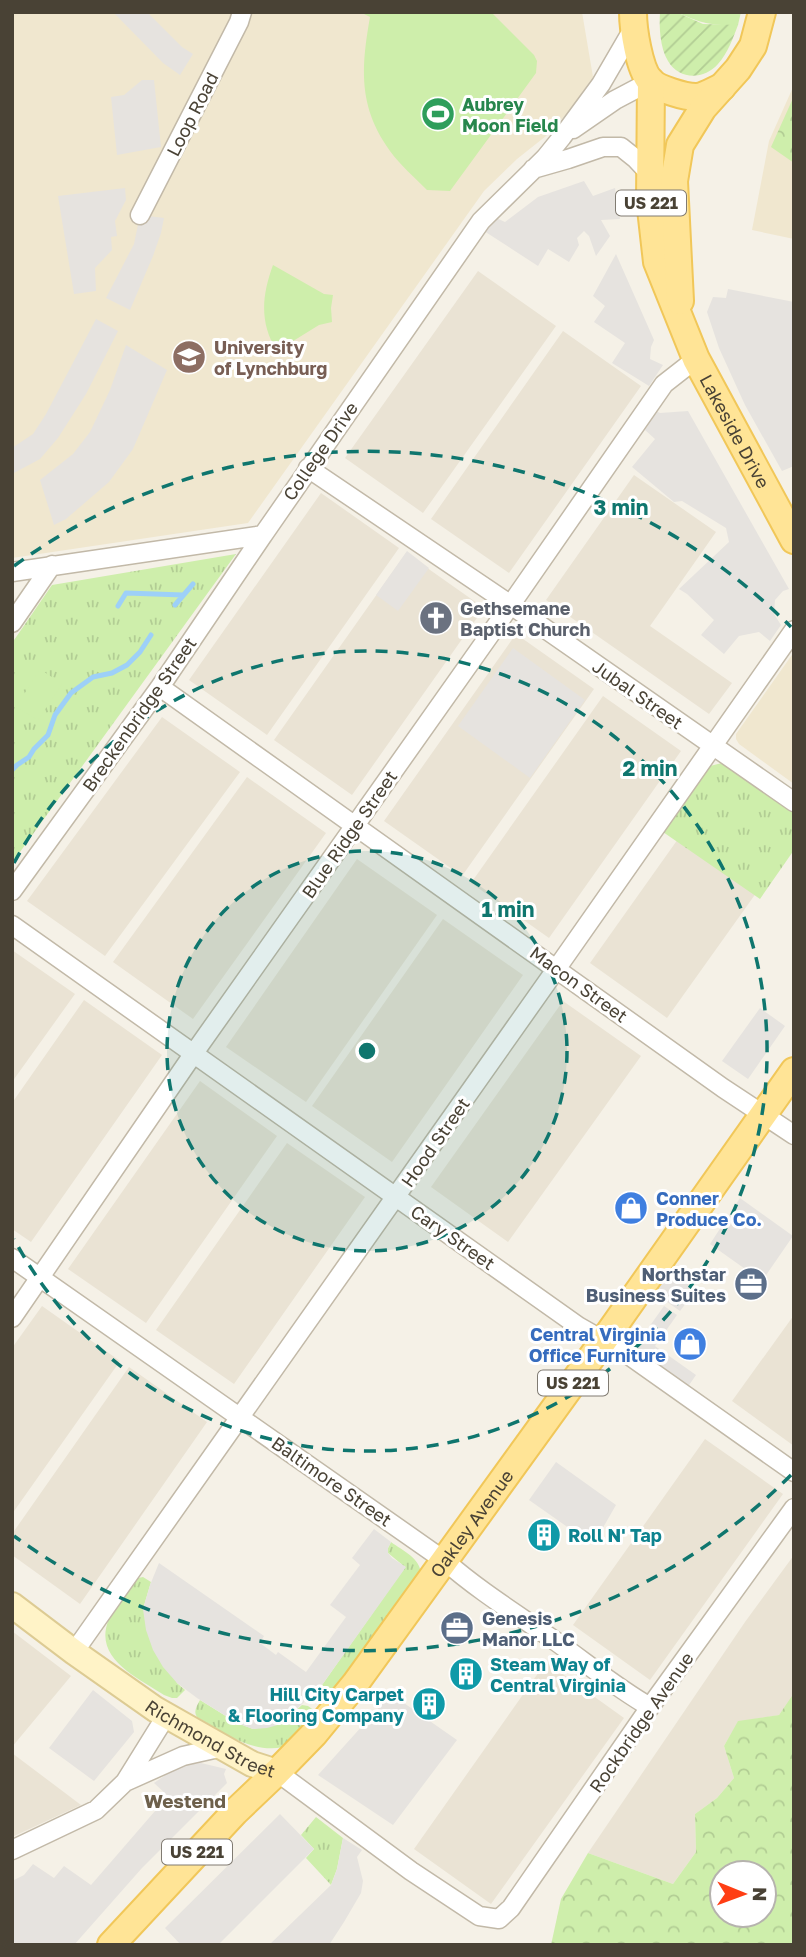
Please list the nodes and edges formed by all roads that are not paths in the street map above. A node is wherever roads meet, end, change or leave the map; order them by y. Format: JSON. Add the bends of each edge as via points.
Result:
{"nodes":[{"id":1,"x":242,"y":12,"type":"edge"},
{"id":2,"x":762,"y":12,"type":"edge"},
{"id":3,"x":775,"y":12,"type":"edge"},
{"id":4,"x":633,"y":17,"type":"edge"},
{"id":5,"x":752,"y":46,"type":"junction"},
{"id":6,"x":651,"y":81,"type":"junction"},
{"id":7,"x":723,"y":86,"type":"junction"},
{"id":8,"x":562,"y":136,"type":"junction"},
{"id":9,"x":533,"y":169,"type":"junction"},
{"id":10,"x":650,"y":174,"type":"junction"},
{"id":11,"x":140,"y":215,"type":"dead end"},
{"id":12,"x":681,"y":320,"type":"junction"},
{"id":13,"x":696,"y":359,"type":"junction"},
{"id":14,"x":308,"y":468,"type":"junction"},
{"id":15,"x":263,"y":535,"type":"junction"},
{"id":16,"x":794,"y":540,"type":"edge"},
{"id":17,"x":52,"y":565,"type":"junction"},
{"id":18,"x":12,"y":572,"type":"edge"},
{"id":19,"x":511,"y":605,"type":"junction"},
{"id":20,"x":12,"y":624,"type":"edge"},
{"id":21,"x":794,"y":630,"type":"edge"},
{"id":22,"x":160,"y":687,"type":"junction"},
{"id":23,"x":712,"y":746,"type":"junction"},
{"id":24,"x":794,"y":802,"type":"edge"},
{"id":25,"x":355,"y":827,"type":"junction"},
{"id":26,"x":12,"y":891,"type":"edge"},
{"id":27,"x":12,"y":925,"type":"edge"},
{"id":28,"x":557,"y":968,"type":"junction"},
{"id":29,"x":194,"y":1053,"type":"junction"},
{"id":30,"x":794,"y":1071,"type":"edge"},
{"id":31,"x":763,"y":1114,"type":"junction"},
{"id":32,"x":794,"y":1135,"type":"edge"},
{"id":33,"x":396,"y":1196,"type":"junction"},
{"id":34,"x":12,"y":1258,"type":"edge"},
{"id":35,"x":40,"y":1277,"type":"junction"},
{"id":36,"x":12,"y":1318,"type":"edge"},
{"id":37,"x":604,"y":1340,"type":"junction"},
{"id":38,"x":239,"y":1417,"type":"junction"},
{"id":39,"x":794,"y":1472,"type":"edge"},
{"id":40,"x":794,"y":1508,"type":"edge"},
{"id":41,"x":445,"y":1561,"type":"junction"},
{"id":42,"x":12,"y":1605,"type":"edge"},
{"id":43,"x":74,"y":1652,"type":"junction"},
{"id":44,"x":650,"y":1707,"type":"junction"},
{"id":45,"x":166,"y":1716,"type":"junction"},
{"id":46,"x":223,"y":1747,"type":"junction"},
{"id":47,"x":277,"y":1772,"type":"junction"},
{"id":48,"x":125,"y":1782,"type":"junction"},
{"id":49,"x":12,"y":1850,"type":"edge"},
{"id":50,"x":479,"y":1916,"type":"joint"},
{"id":51,"x":111,"y":1945,"type":"edge"}],
"edges":[{"from":1,"to":11,"type":"street","name":"Loop Road"},
{"from":2,"to":5,"type":"main road","name":"Lakeside Drive"},
{"from":3,"to":5,"type":"street"},
{"from":4,"to":6,"type":"main road","via":[[641,62]]},
{"from":4,"to":8,"type":"street","name":"College Drive","via":[[601,84]]},
{"from":5,"to":7,"type":"main road","name":"Lakeside Drive"},
{"from":6,"to":7,"type":"main road","via":[[676,94],[698,97]]},
{"from":6,"to":8,"type":"street","name":"College Drive"},
{"from":6,"to":10,"type":"main road","name":"Lakeside Drive","number":"US 221"},
{"from":7,"to":12,"type":"main road","name":"Lakeside Drive","via":[[680,145],[674,181]]},
{"from":8,"to":9,"type":"street","name":"College Drive"},
{"from":9,"to":10,"type":"street","name":"College Drive","via":[[603,147],[621,147]]},
{"from":9,"to":14,"type":"street","name":"College Drive","via":[[481,221]]},
{"from":10,"to":12,"type":"main road","name":"Lakeside Drive","number":"US 221","via":[[657,262]]},
{"from":12,"to":13,"type":"main road","name":"Lakeside Drive","number":"US 221"},
{"from":13,"to":16,"type":"main road","name":"Lakeside Drive","number":"US 221"},
{"from":13,"to":19,"type":"street","name":"Blue Ridge Street","via":[[664,384]]},
{"from":14,"to":15,"type":"street","name":"College Drive"},
{"from":14,"to":19,"type":"street","name":"Jubal Street"},
{"from":15,"to":17,"type":"street"},
{"from":15,"to":22,"type":"street","name":"Breckenbridge Street"},
{"from":17,"to":18,"type":"street"},
{"from":17,"to":20,"type":"street"},
{"from":19,"to":23,"type":"street","name":"Jubal Street"},
{"from":19,"to":25,"type":"street","name":"Blue Ridge Street"},
{"from":21,"to":23,"type":"street","name":"Hood Street"},
{"from":22,"to":25,"type":"street","name":"Macon Street"},
{"from":22,"to":26,"type":"street","name":"Breckenbridge Street"},
{"from":23,"to":24,"type":"street","name":"Jubal Street"},
{"from":23,"to":28,"type":"street","name":"Hood Street"},
{"from":25,"to":28,"type":"street","name":"Macon Street"},
{"from":25,"to":29,"type":"street","name":"Blue Ridge Street"},
{"from":27,"to":29,"type":"street","name":"Cary Street"},
{"from":28,"to":31,"type":"street","name":"Macon Street"},
{"from":28,"to":33,"type":"street","name":"Hood Street"},
{"from":29,"to":33,"type":"street","name":"Cary Street"},
{"from":29,"to":35,"type":"street","name":"Blue Ridge Street"},
{"from":30,"to":31,"type":"main road","name":"Oakley Avenue","number":"US 221"},
{"from":31,"to":32,"type":"street","name":"Macon Street"},
{"from":31,"to":37,"type":"main road","name":"Oakley Avenue","number":"US 221"},
{"from":33,"to":37,"type":"street","name":"Cary Street"},
{"from":33,"to":38,"type":"street","name":"Hood Street"},
{"from":34,"to":35,"type":"street","name":"Baltimore Street"},
{"from":35,"to":36,"type":"street","name":"Blue Ridge Street"},
{"from":35,"to":38,"type":"street","name":"Baltimore Street"},
{"from":37,"to":39,"type":"street","name":"Cary Street"},
{"from":37,"to":41,"type":"main road","name":"Oakley Avenue","number":"US 221"},
{"from":38,"to":41,"type":"street","name":"Baltimore Street"},
{"from":38,"to":43,"type":"street","name":"Hood Street"},
{"from":40,"to":44,"type":"street","name":"Rockbridge Avenue"},
{"from":41,"to":44,"type":"street","name":"Baltimore Street"},
{"from":41,"to":47,"type":"main road","name":"Oakley Avenue","number":"US 221","via":[[355,1684]]},
{"from":42,"to":43,"type":"street","name":"Richmond Street"},
{"from":43,"to":45,"type":"street","name":"Richmond Street"},
{"from":44,"to":50,"type":"street","name":"Rockbridge Avenue","via":[[511,1909],[499,1919]]},
{"from":45,"to":46,"type":"street","name":"Richmond Street"},
{"from":45,"to":48,"type":"street"},
{"from":46,"to":47,"type":"street","name":"Richmond Street"},
{"from":46,"to":48,"type":"street","via":[[183,1756]]},
{"from":47,"to":50,"type":"street","name":"Richmond Street"},
{"from":47,"to":51,"type":"main road","name":"Oakley Avenue","number":"US 221"},
{"from":48,"to":49,"type":"street","via":[[96,1810]]}]}
